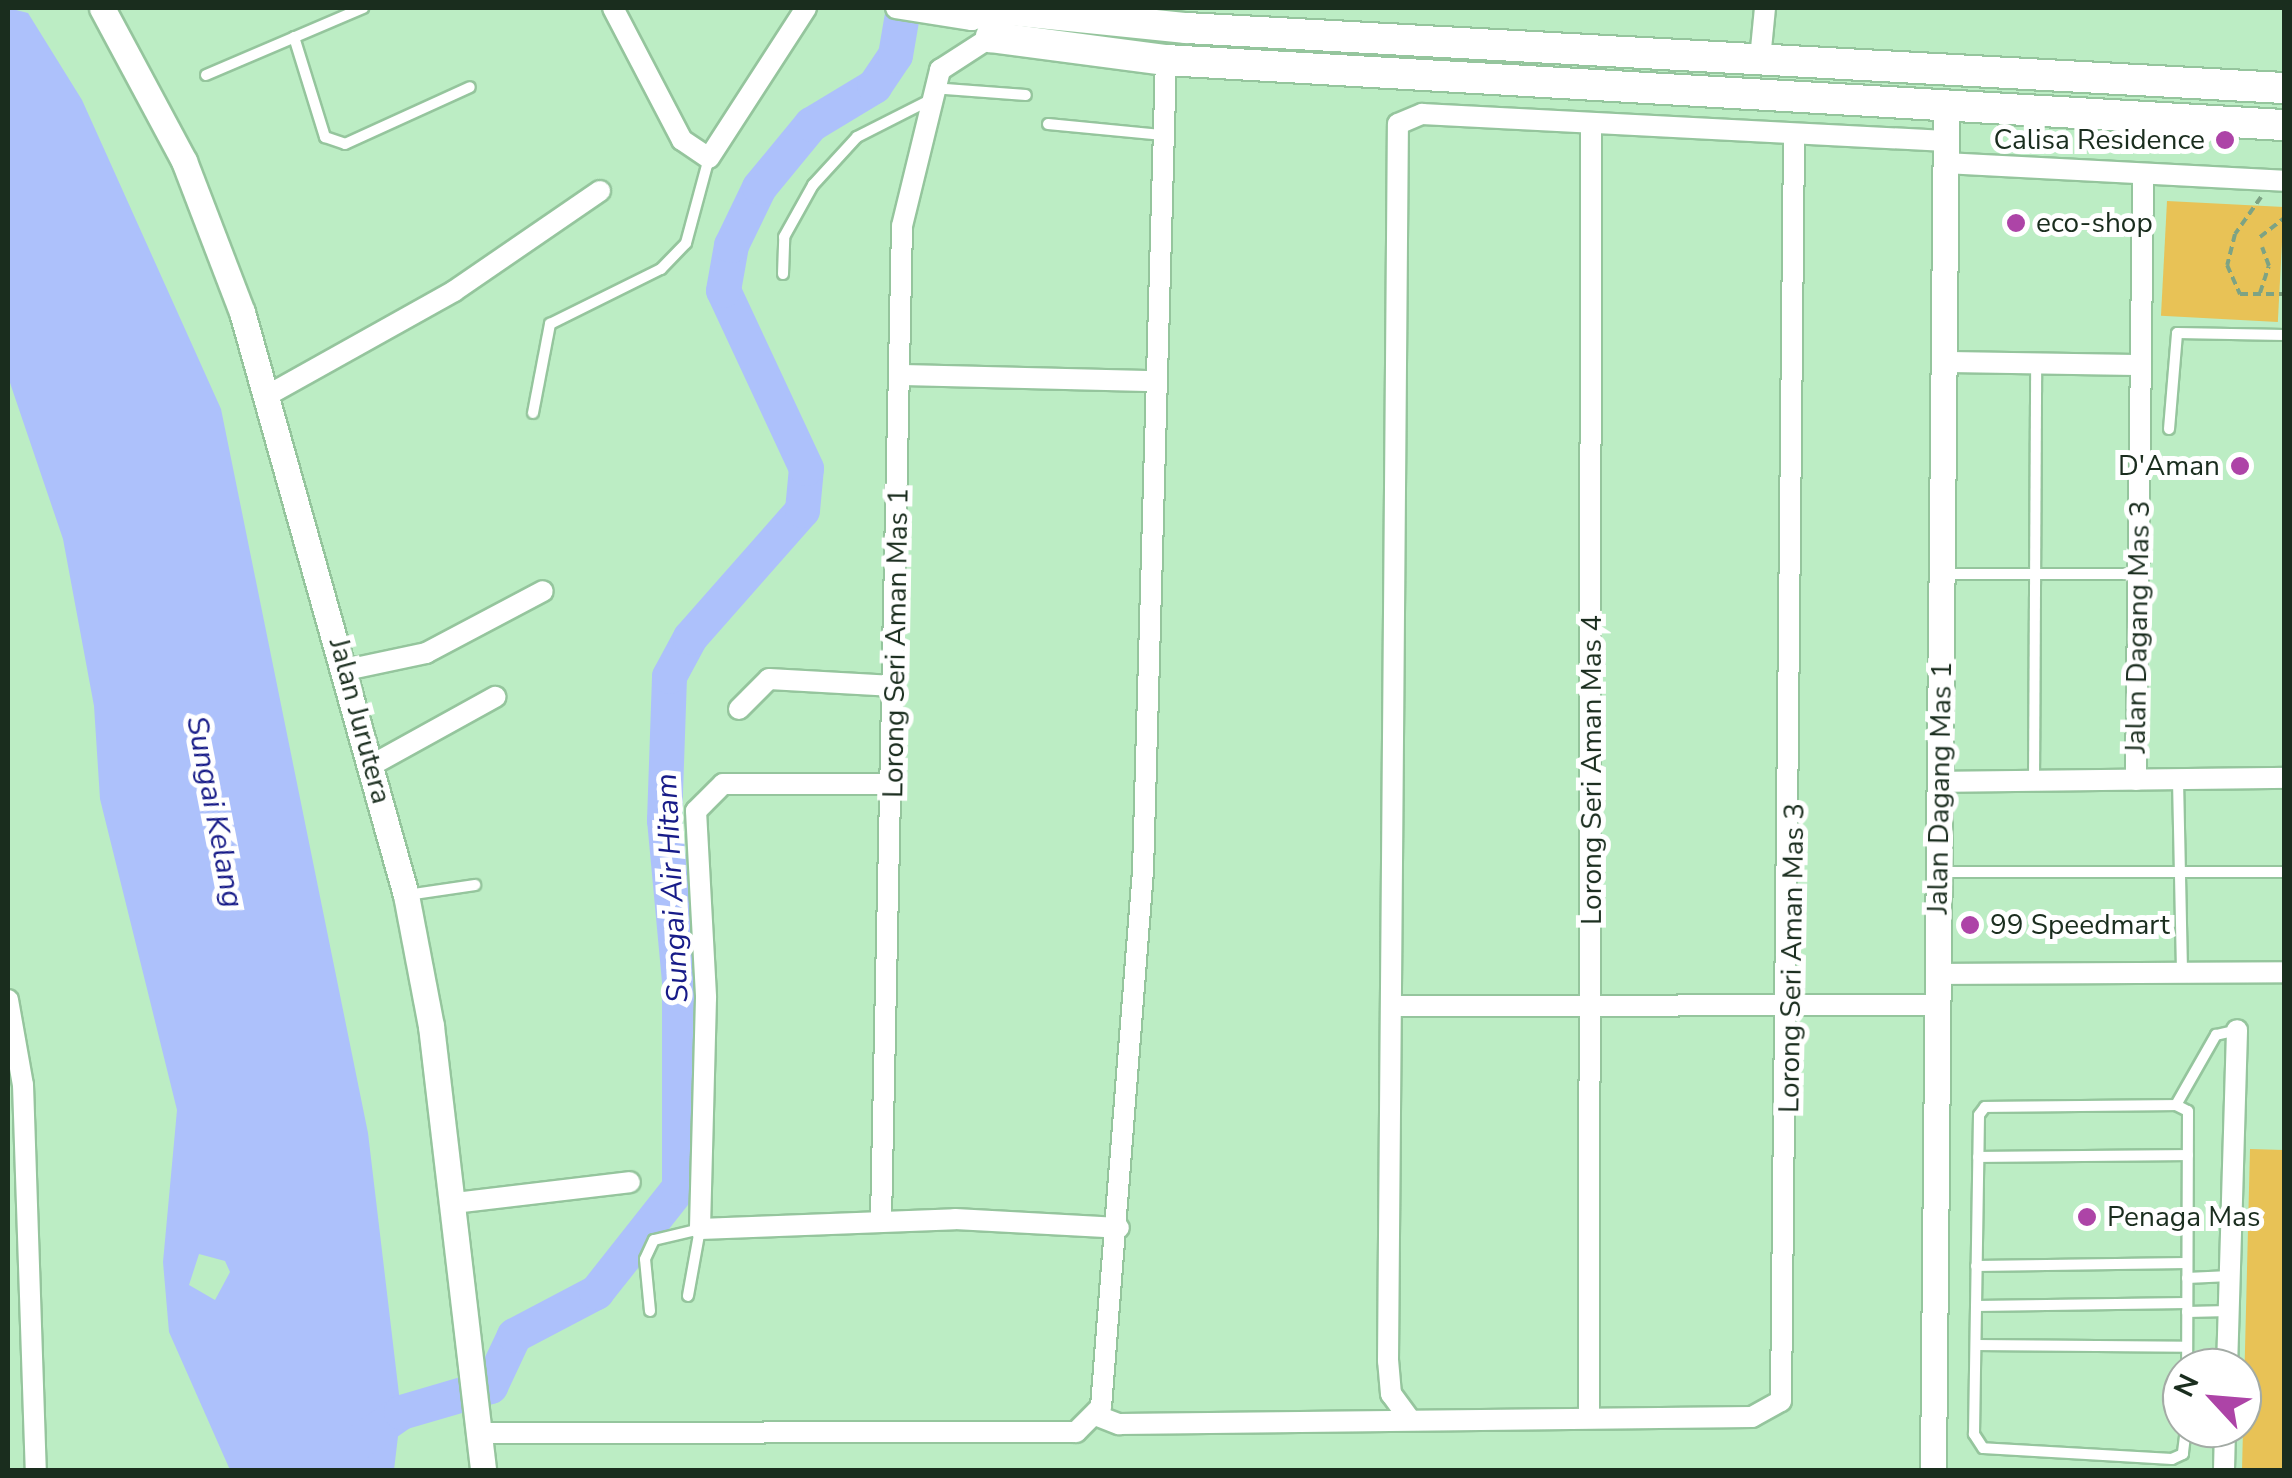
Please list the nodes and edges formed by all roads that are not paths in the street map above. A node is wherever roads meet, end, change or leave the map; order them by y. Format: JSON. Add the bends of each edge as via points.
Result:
{"nodes":[{"id":1,"x":102,"y":8,"type":"edge"},
{"id":2,"x":363,"y":8,"type":"edge"},
{"id":3,"x":613,"y":8,"type":"edge"},
{"id":4,"x":806,"y":8,"type":"edge"},
{"id":5,"x":896,"y":8,"type":"edge"},
{"id":6,"x":1766,"y":8,"type":"edge"},
{"id":7,"x":999,"y":19,"type":"edge"},
{"id":8,"x":294,"y":37,"type":"junction"},
{"id":9,"x":1166,"y":60,"type":"junction"},
{"id":10,"x":1760,"y":60,"type":"junction"},
{"id":11,"x":206,"y":75,"type":"dead end"},
{"id":12,"x":934,"y":86,"type":"junction"},
{"id":13,"x":470,"y":87,"type":"dead end"},
{"id":14,"x":2284,"y":88,"type":"edge"},
{"id":15,"x":1026,"y":96,"type":"dead end"},
{"id":16,"x":1946,"y":105,"type":"junction"},
{"id":17,"x":1048,"y":124,"type":"dead end"},
{"id":18,"x":1591,"y":125,"type":"junction"},
{"id":19,"x":2284,"y":125,"type":"edge"},
{"id":20,"x":1164,"y":135,"type":"junction"},
{"id":21,"x":1794,"y":138,"type":"junction"},
{"id":22,"x":1946,"y":152,"type":"junction"},
{"id":23,"x":710,"y":158,"type":"junction"},
{"id":24,"x":2142,"y":174,"type":"junction"},
{"id":25,"x":2284,"y":182,"type":"edge"},
{"id":26,"x":600,"y":192,"type":"dead end"},
{"id":27,"x":783,"y":274,"type":"dead end"},
{"id":28,"x":2284,"y":335,"type":"edge"},
{"id":29,"x":1944,"y":362,"type":"junction"},
{"id":30,"x":2036,"y":363,"type":"junction"},
{"id":31,"x":2140,"y":364,"type":"junction"},
{"id":32,"x":903,"y":375,"type":"junction"},
{"id":33,"x":1157,"y":381,"type":"junction"},
{"id":34,"x":270,"y":394,"type":"junction"},
{"id":35,"x":533,"y":413,"type":"dead end"},
{"id":36,"x":2169,"y":429,"type":"dead end"},
{"id":37,"x":1942,"y":574,"type":"junction"},
{"id":38,"x":2034,"y":574,"type":"junction"},
{"id":39,"x":2138,"y":574,"type":"junction"},
{"id":40,"x":543,"y":591,"type":"dead end"},
{"id":41,"x":346,"y":670,"type":"junction"},
{"id":42,"x":894,"y":686,"type":"junction"},
{"id":43,"x":495,"y":697,"type":"dead end"},
{"id":44,"x":738,"y":709,"type":"dead end"},
{"id":45,"x":372,"y":765,"type":"junction"},
{"id":46,"x":2284,"y":778,"type":"edge"},
{"id":47,"x":2136,"y":780,"type":"junction"},
{"id":48,"x":2178,"y":780,"type":"junction"},
{"id":49,"x":2034,"y":781,"type":"junction"},
{"id":50,"x":1940,"y":782,"type":"junction"},
{"id":51,"x":892,"y":784,"type":"junction"},
{"id":52,"x":1939,"y":872,"type":"junction"},
{"id":53,"x":2180,"y":872,"type":"junction"},
{"id":54,"x":2284,"y":872,"type":"edge"},
{"id":55,"x":475,"y":886,"type":"dead end"},
{"id":56,"x":406,"y":896,"type":"junction"},
{"id":57,"x":2284,"y":972,"type":"edge"},
{"id":58,"x":2182,"y":973,"type":"junction"},
{"id":59,"x":1938,"y":974,"type":"junction"},
{"id":60,"x":8,"y":1000,"type":"edge"},
{"id":61,"x":1791,"y":1004,"type":"junction"},
{"id":62,"x":1590,"y":1005,"type":"junction"},
{"id":63,"x":1938,"y":1005,"type":"junction"},
{"id":64,"x":1392,"y":1006,"type":"junction"},
{"id":65,"x":2237,"y":1030,"type":"joint"},
{"id":66,"x":2176,"y":1106,"type":"junction"},
{"id":67,"x":2188,"y":1155,"type":"junction"},
{"id":68,"x":1978,"y":1157,"type":"junction"},
{"id":69,"x":630,"y":1182,"type":"dead end"},
{"id":70,"x":455,"y":1203,"type":"junction"},
{"id":71,"x":880,"y":1220,"type":"junction"},
{"id":72,"x":1119,"y":1228,"type":"junction"},
{"id":73,"x":700,"y":1229,"type":"junction"},
{"id":74,"x":2187,"y":1263,"type":"junction"},
{"id":75,"x":1976,"y":1266,"type":"junction"},
{"id":76,"x":2230,"y":1276,"type":"junction"},
{"id":77,"x":2188,"y":1278,"type":"junction"},
{"id":78,"x":688,"y":1296,"type":"dead end"},
{"id":79,"x":1976,"y":1306,"type":"junction"},
{"id":80,"x":2187,"y":1307,"type":"junction"},
{"id":81,"x":650,"y":1312,"type":"dead end"},
{"id":82,"x":2228,"y":1312,"type":"junction"},
{"id":83,"x":1976,"y":1345,"type":"junction"},
{"id":84,"x":2187,"y":1347,"type":"joint"},
{"id":85,"x":2227,"y":1348,"type":"edge"},
{"id":86,"x":1589,"y":1414,"type":"junction"},
{"id":87,"x":1096,"y":1415,"type":"junction"},
{"id":88,"x":1408,"y":1418,"type":"junction"},
{"id":89,"x":478,"y":1433,"type":"junction"},
{"id":90,"x":2184,"y":1448,"type":"edge"},
{"id":91,"x":36,"y":1470,"type":"edge"},
{"id":92,"x":484,"y":1470,"type":"edge"},
{"id":93,"x":1933,"y":1470,"type":"edge"}],
"edges":[{"from":1,"to":34,"type":"street","name":"Jalan Jurutera","via":[[184,160]]},
{"from":2,"to":8,"type":"lane"},
{"from":3,"to":23,"type":"street","via":[[682,140]]},
{"from":4,"to":23,"type":"street"},
{"from":5,"to":7,"type":"street"},
{"from":6,"to":10,"type":"street"},
{"from":7,"to":9,"type":"main road"},
{"from":7,"to":10,"type":"main road"},
{"from":7,"to":12,"type":"street"},
{"from":8,"to":11,"type":"lane"},
{"from":8,"to":13,"type":"lane","via":[[325,137],[345,144]]},
{"from":9,"to":16,"type":"main road"},
{"from":9,"to":20,"type":"street"},
{"from":10,"to":14,"type":"main road"},
{"from":12,"to":15,"type":"lane"},
{"from":12,"to":27,"type":"lane","via":[[856,136],[813,185],[784,237]]},
{"from":12,"to":32,"type":"street","name":"Lorong Seri Aman Mas 1","via":[[902,226]]},
{"from":16,"to":19,"type":"main road"},
{"from":16,"to":22,"type":"street","name":"Jalan Dagang Mas 1"},
{"from":17,"to":20,"type":"lane"},
{"from":18,"to":21,"type":"street"},
{"from":18,"to":62,"type":"street","name":"Lorong Seri Aman Mas 4"},
{"from":18,"to":64,"type":"street","via":[[1403,119],[1393,138]]},
{"from":20,"to":33,"type":"street"},
{"from":21,"to":22,"type":"street"},
{"from":21,"to":61,"type":"street","name":"Lorong Seri Aman Mas 3"},
{"from":22,"to":24,"type":"street"},
{"from":22,"to":29,"type":"street","name":"Jalan Dagang Mas 1"},
{"from":23,"to":35,"type":"lane","via":[[686,242],[673,256],[641,283],[550,324]]},
{"from":24,"to":25,"type":"street"},
{"from":24,"to":31,"type":"street","name":"Jalan Dagang Mas 3"},
{"from":26,"to":34,"type":"street","via":[[454,291]]},
{"from":28,"to":36,"type":"lane","via":[[2178,333]]},
{"from":29,"to":30,"type":"street"},
{"from":29,"to":37,"type":"street","name":"Jalan Dagang Mas 1"},
{"from":30,"to":31,"type":"street"},
{"from":30,"to":38,"type":"lane"},
{"from":31,"to":39,"type":"street","name":"Jalan Dagang Mas 3"},
{"from":32,"to":33,"type":"street"},
{"from":32,"to":42,"type":"street","name":"Lorong Seri Aman Mas 1"},
{"from":33,"to":72,"type":"street","via":[[1143,870]]},
{"from":34,"to":41,"type":"street","name":"Jalan Jurutera"},
{"from":37,"to":38,"type":"lane"},
{"from":37,"to":50,"type":"street","name":"Jalan Dagang Mas 1"},
{"from":38,"to":39,"type":"lane"},
{"from":38,"to":49,"type":"lane"},
{"from":39,"to":47,"type":"street","name":"Jalan Dagang Mas 3"},
{"from":40,"to":41,"type":"street","via":[[426,653]]},
{"from":41,"to":45,"type":"street","name":"Jalan Jurutera"},
{"from":42,"to":44,"type":"street","via":[[769,679]]},
{"from":42,"to":51,"type":"street","name":"Lorong Seri Aman Mas 1"},
{"from":43,"to":45,"type":"street"},
{"from":45,"to":56,"type":"street","name":"Jalan Jurutera"},
{"from":46,"to":48,"type":"street"},
{"from":47,"to":48,"type":"street"},
{"from":47,"to":49,"type":"street"},
{"from":48,"to":53,"type":"lane"},
{"from":49,"to":50,"type":"street"},
{"from":50,"to":52,"type":"street","name":"Jalan Dagang Mas 1"},
{"from":51,"to":71,"type":"street","name":"Lorong Seri Aman Mas 1"},
{"from":51,"to":73,"type":"street","via":[[723,784],[696,811],[706,998]]},
{"from":52,"to":53,"type":"lane"},
{"from":52,"to":59,"type":"street","name":"Jalan Dagang Mas 1"},
{"from":53,"to":54,"type":"lane"},
{"from":53,"to":58,"type":"lane"},
{"from":55,"to":56,"type":"lane"},
{"from":56,"to":70,"type":"street","name":"Jalan Jurutera"},
{"from":57,"to":58,"type":"street"},
{"from":58,"to":59,"type":"street"},
{"from":59,"to":63,"type":"street","name":"Jalan Dagang Mas 1"},
{"from":60,"to":91,"type":"street","via":[[23,1085]]},
{"from":61,"to":62,"type":"street"},
{"from":61,"to":63,"type":"street"},
{"from":61,"to":86,"type":"street","name":"Lorong Seri Aman Mas 3","via":[[1780,1401],[1752,1417]]},
{"from":62,"to":64,"type":"street"},
{"from":62,"to":86,"type":"street","name":"Lorong Seri Aman Mas 4"},
{"from":63,"to":93,"type":"street","name":"Jalan Dagang Mas 1"},
{"from":64,"to":88,"type":"street","via":[[1388,1361],[1392,1394]]},
{"from":65,"to":66,"type":"lane","via":[[2216,1035]]},
{"from":65,"to":76,"type":"street"},
{"from":66,"to":67,"type":"lane","via":[[2188,1111]]},
{"from":66,"to":68,"type":"lane","via":[[1985,1107]]},
{"from":67,"to":68,"type":"lane"},
{"from":67,"to":74,"type":"lane"},
{"from":68,"to":75,"type":"lane"},
{"from":69,"to":70,"type":"street"},
{"from":70,"to":89,"type":"street","name":"Jalan Jurutera"},
{"from":71,"to":72,"type":"street"},
{"from":71,"to":73,"type":"street"},
{"from":72,"to":87,"type":"street","via":[[1108,1382]]},
{"from":73,"to":78,"type":"lane"},
{"from":73,"to":81,"type":"lane","via":[[654,1240],[645,1259]]},
{"from":74,"to":75,"type":"lane"},
{"from":74,"to":77,"type":"lane"},
{"from":75,"to":79,"type":"lane"},
{"from":76,"to":77,"type":"lane"},
{"from":76,"to":82,"type":"street"},
{"from":77,"to":80,"type":"lane"},
{"from":79,"to":80,"type":"lane"},
{"from":79,"to":83,"type":"lane"},
{"from":80,"to":82,"type":"lane"},
{"from":80,"to":84,"type":"lane"},
{"from":82,"to":85,"type":"street"},
{"from":83,"to":84,"type":"lane"},
{"from":83,"to":90,"type":"lane","via":[[1974,1434],[1996,1453],[2172,1460]]},
{"from":86,"to":88,"type":"street","name":"Lorong Seri Aman Mas 3"},
{"from":87,"to":88,"type":"street","name":"Lorong Seri Aman Mas 3","via":[[1119,1424]]},
{"from":87,"to":89,"type":"street","via":[[1076,1432]]},
{"from":89,"to":92,"type":"street","name":"Jalan Jurutera"}]}
